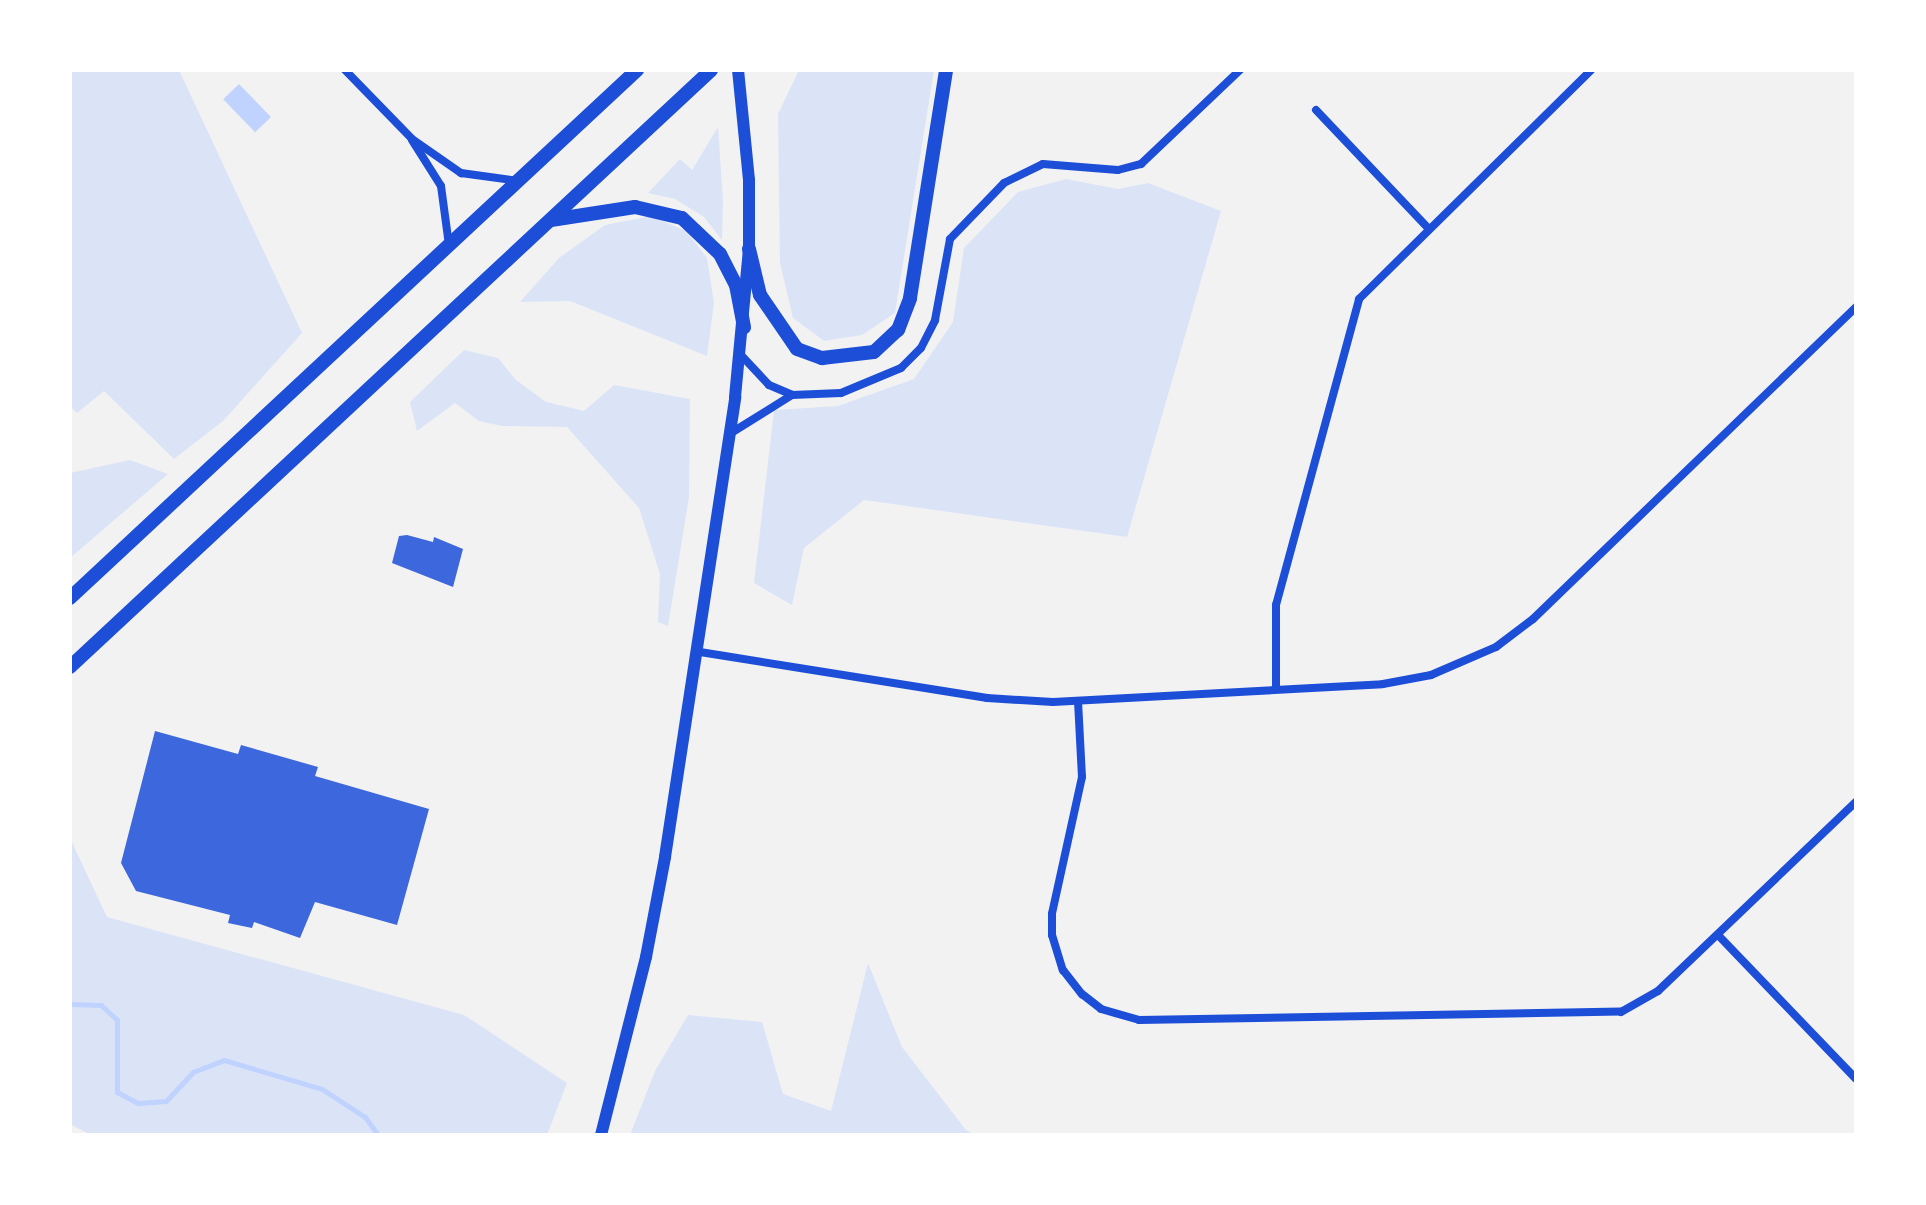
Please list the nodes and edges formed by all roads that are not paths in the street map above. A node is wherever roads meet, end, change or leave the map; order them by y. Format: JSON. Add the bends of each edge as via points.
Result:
{"nodes":[{"id":1,"x":345,"y":70,"type":"edge"},
{"id":2,"x":637,"y":70,"type":"edge"},
{"id":3,"x":711,"y":70,"type":"edge"},
{"id":4,"x":738,"y":70,"type":"edge"},
{"id":5,"x":946,"y":70,"type":"edge"},
{"id":6,"x":1240,"y":70,"type":"edge"},
{"id":7,"x":1591,"y":70,"type":"edge"},
{"id":8,"x":1316,"y":110,"type":"dead end"},
{"id":9,"x":412,"y":139,"type":"junction"},
{"id":10,"x":520,"y":181,"type":"junction"},
{"id":11,"x":550,"y":220,"type":"junction"},
{"id":12,"x":1427,"y":227,"type":"junction"},
{"id":13,"x":449,"y":247,"type":"junction"},
{"id":14,"x":749,"y":249,"type":"junction"},
{"id":15,"x":1856,"y":307,"type":"edge"},
{"id":16,"x":744,"y":327,"type":"junction"},
{"id":17,"x":740,"y":354,"type":"junction"},
{"id":18,"x":792,"y":395,"type":"junction"},
{"id":19,"x":731,"y":433,"type":"junction"},
{"id":20,"x":70,"y":598,"type":"edge"},
{"id":21,"x":700,"y":652,"type":"junction"},
{"id":22,"x":70,"y":667,"type":"edge"},
{"id":23,"x":1276,"y":687,"type":"junction"},
{"id":24,"x":1078,"y":701,"type":"junction"},
{"id":25,"x":1856,"y":802,"type":"edge"},
{"id":26,"x":1718,"y":935,"type":"junction"},
{"id":27,"x":1856,"y":1079,"type":"edge"},
{"id":28,"x":601,"y":1135,"type":"edge"}],
"edges":[{"from":1,"to":9,"type":"street"},
{"from":2,"to":10,"type":"highway"},
{"from":3,"to":11,"type":"highway"},
{"from":4,"to":14,"type":"main road","via":[[749,180]]},
{"from":5,"to":14,"type":"highway","via":[[910,298],[898,330],[874,352],[822,358],[797,349],[760,295]]},
{"from":6,"to":18,"type":"street","via":[[1141,164],[1118,170],[1043,164],[1004,183],[950,239],[935,320],[912,358],[867,386]]},
{"from":7,"to":12,"type":"street"},
{"from":8,"to":12,"type":"street"},
{"from":9,"to":10,"type":"street","via":[[461,173]]},
{"from":9,"to":13,"type":"street","via":[[441,186]]},
{"from":10,"to":13,"type":"highway"},
{"from":11,"to":16,"type":"highway","via":[[635,207],[682,218],[720,254],[736,285]]},
{"from":11,"to":22,"type":"highway"},
{"from":12,"to":23,"type":"street","via":[[1366,289],[1354,312],[1276,605]]},
{"from":13,"to":20,"type":"highway"},
{"from":14,"to":16,"type":"main road"},
{"from":15,"to":23,"type":"street","via":[[1533,619],[1496,647],[1452,669],[1407,680]]},
{"from":16,"to":17,"type":"main road"},
{"from":17,"to":18,"type":"street","via":[[769,385]]},
{"from":17,"to":19,"type":"main road"},
{"from":18,"to":19,"type":"street"},
{"from":19,"to":21,"type":"main road"},
{"from":21,"to":24,"type":"street","via":[[987,698]]},
{"from":21,"to":28,"type":"main road","via":[[646,957]]},
{"from":23,"to":24,"type":"street"},
{"from":24,"to":26,"type":"street","via":[[1082,777],[1052,935],[1073,985],[1120,1017],[1621,1012],[1658,991]]},
{"from":25,"to":26,"type":"street"},
{"from":26,"to":27,"type":"street"}]}
